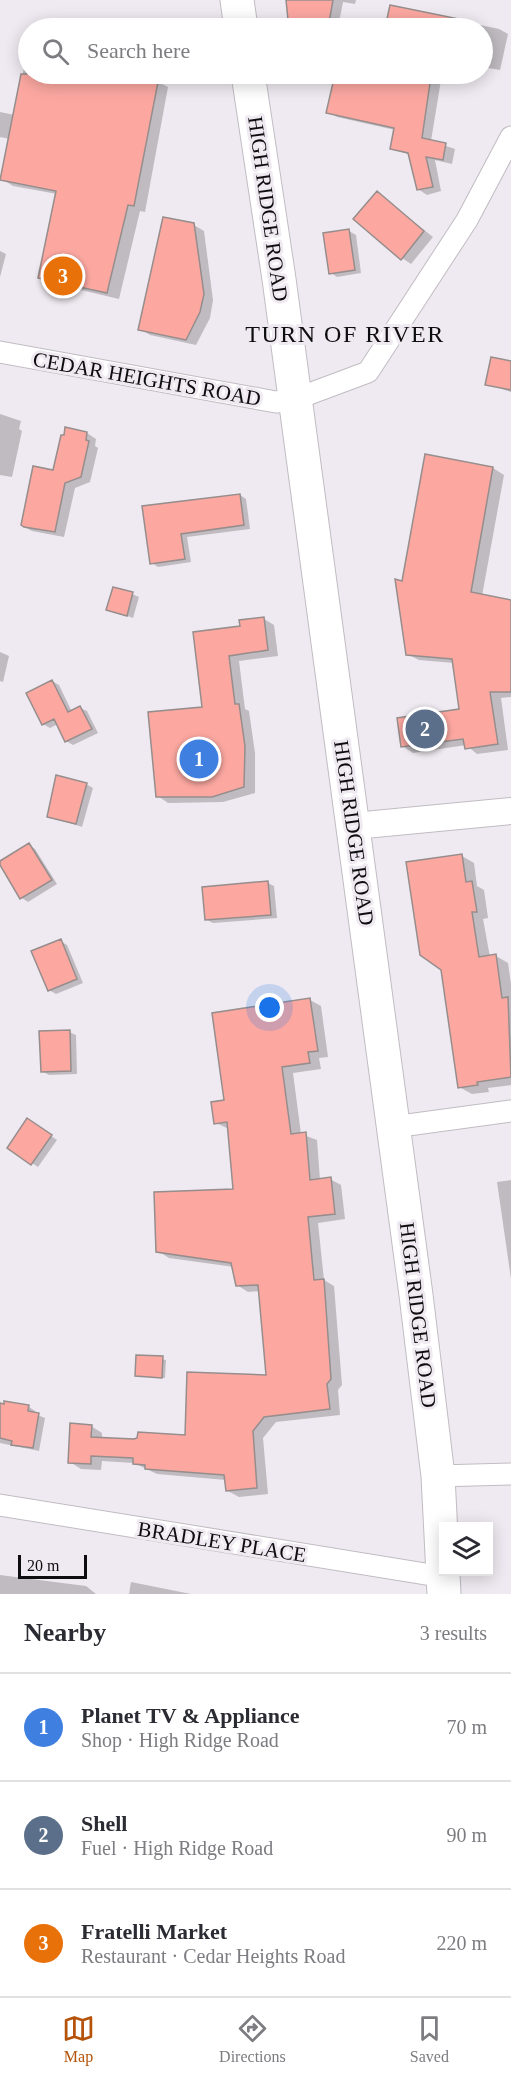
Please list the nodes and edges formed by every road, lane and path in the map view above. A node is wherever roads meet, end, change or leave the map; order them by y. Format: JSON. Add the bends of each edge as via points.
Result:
{"nodes":[{"id":1,"x":237,"y":0,"type":"edge"},
{"id":2,"x":240,"y":18,"type":"edge"},
{"id":3,"x":249,"y":84,"type":"edge"},
{"id":4,"x":511,"y":137,"type":"edge"},
{"id":5,"x":0,"y":352,"type":"edge"},
{"id":6,"x":293,"y":400,"type":"junction"},
{"id":7,"x":511,"y":812,"type":"edge"},
{"id":8,"x":354,"y":826,"type":"junction"},
{"id":9,"x":511,"y":1111,"type":"edge"},
{"id":10,"x":393,"y":1127,"type":"junction"},
{"id":11,"x":511,"y":1474,"type":"edge"},
{"id":12,"x":438,"y":1476,"type":"junction"},
{"id":13,"x":0,"y":1505,"type":"edge"},
{"id":14,"x":444,"y":1586,"type":"edge"}],
"edges":[{"from":1,"to":2,"type":"main road"},
{"from":3,"to":6,"type":"main road","name":"HIGH RIDGE ROAD"},
{"from":4,"to":6,"type":"street","via":[[467,220],[368,372]]},
{"from":5,"to":6,"type":"street","name":"CEDAR HEIGHTS ROAD","via":[[276,402]]},
{"from":6,"to":8,"type":"main road","name":"HIGH RIDGE ROAD"},
{"from":7,"to":8,"type":"street"},
{"from":8,"to":10,"type":"main road","name":"HIGH RIDGE ROAD"},
{"from":9,"to":10,"type":"street"},
{"from":10,"to":12,"type":"main road","name":"HIGH RIDGE ROAD"},
{"from":11,"to":12,"type":"street"},
{"from":12,"to":14,"type":"main road","name":"HIGH RIDGE ROAD"},
{"from":13,"to":14,"type":"street","name":"BRADLEY PLACE"}]}
